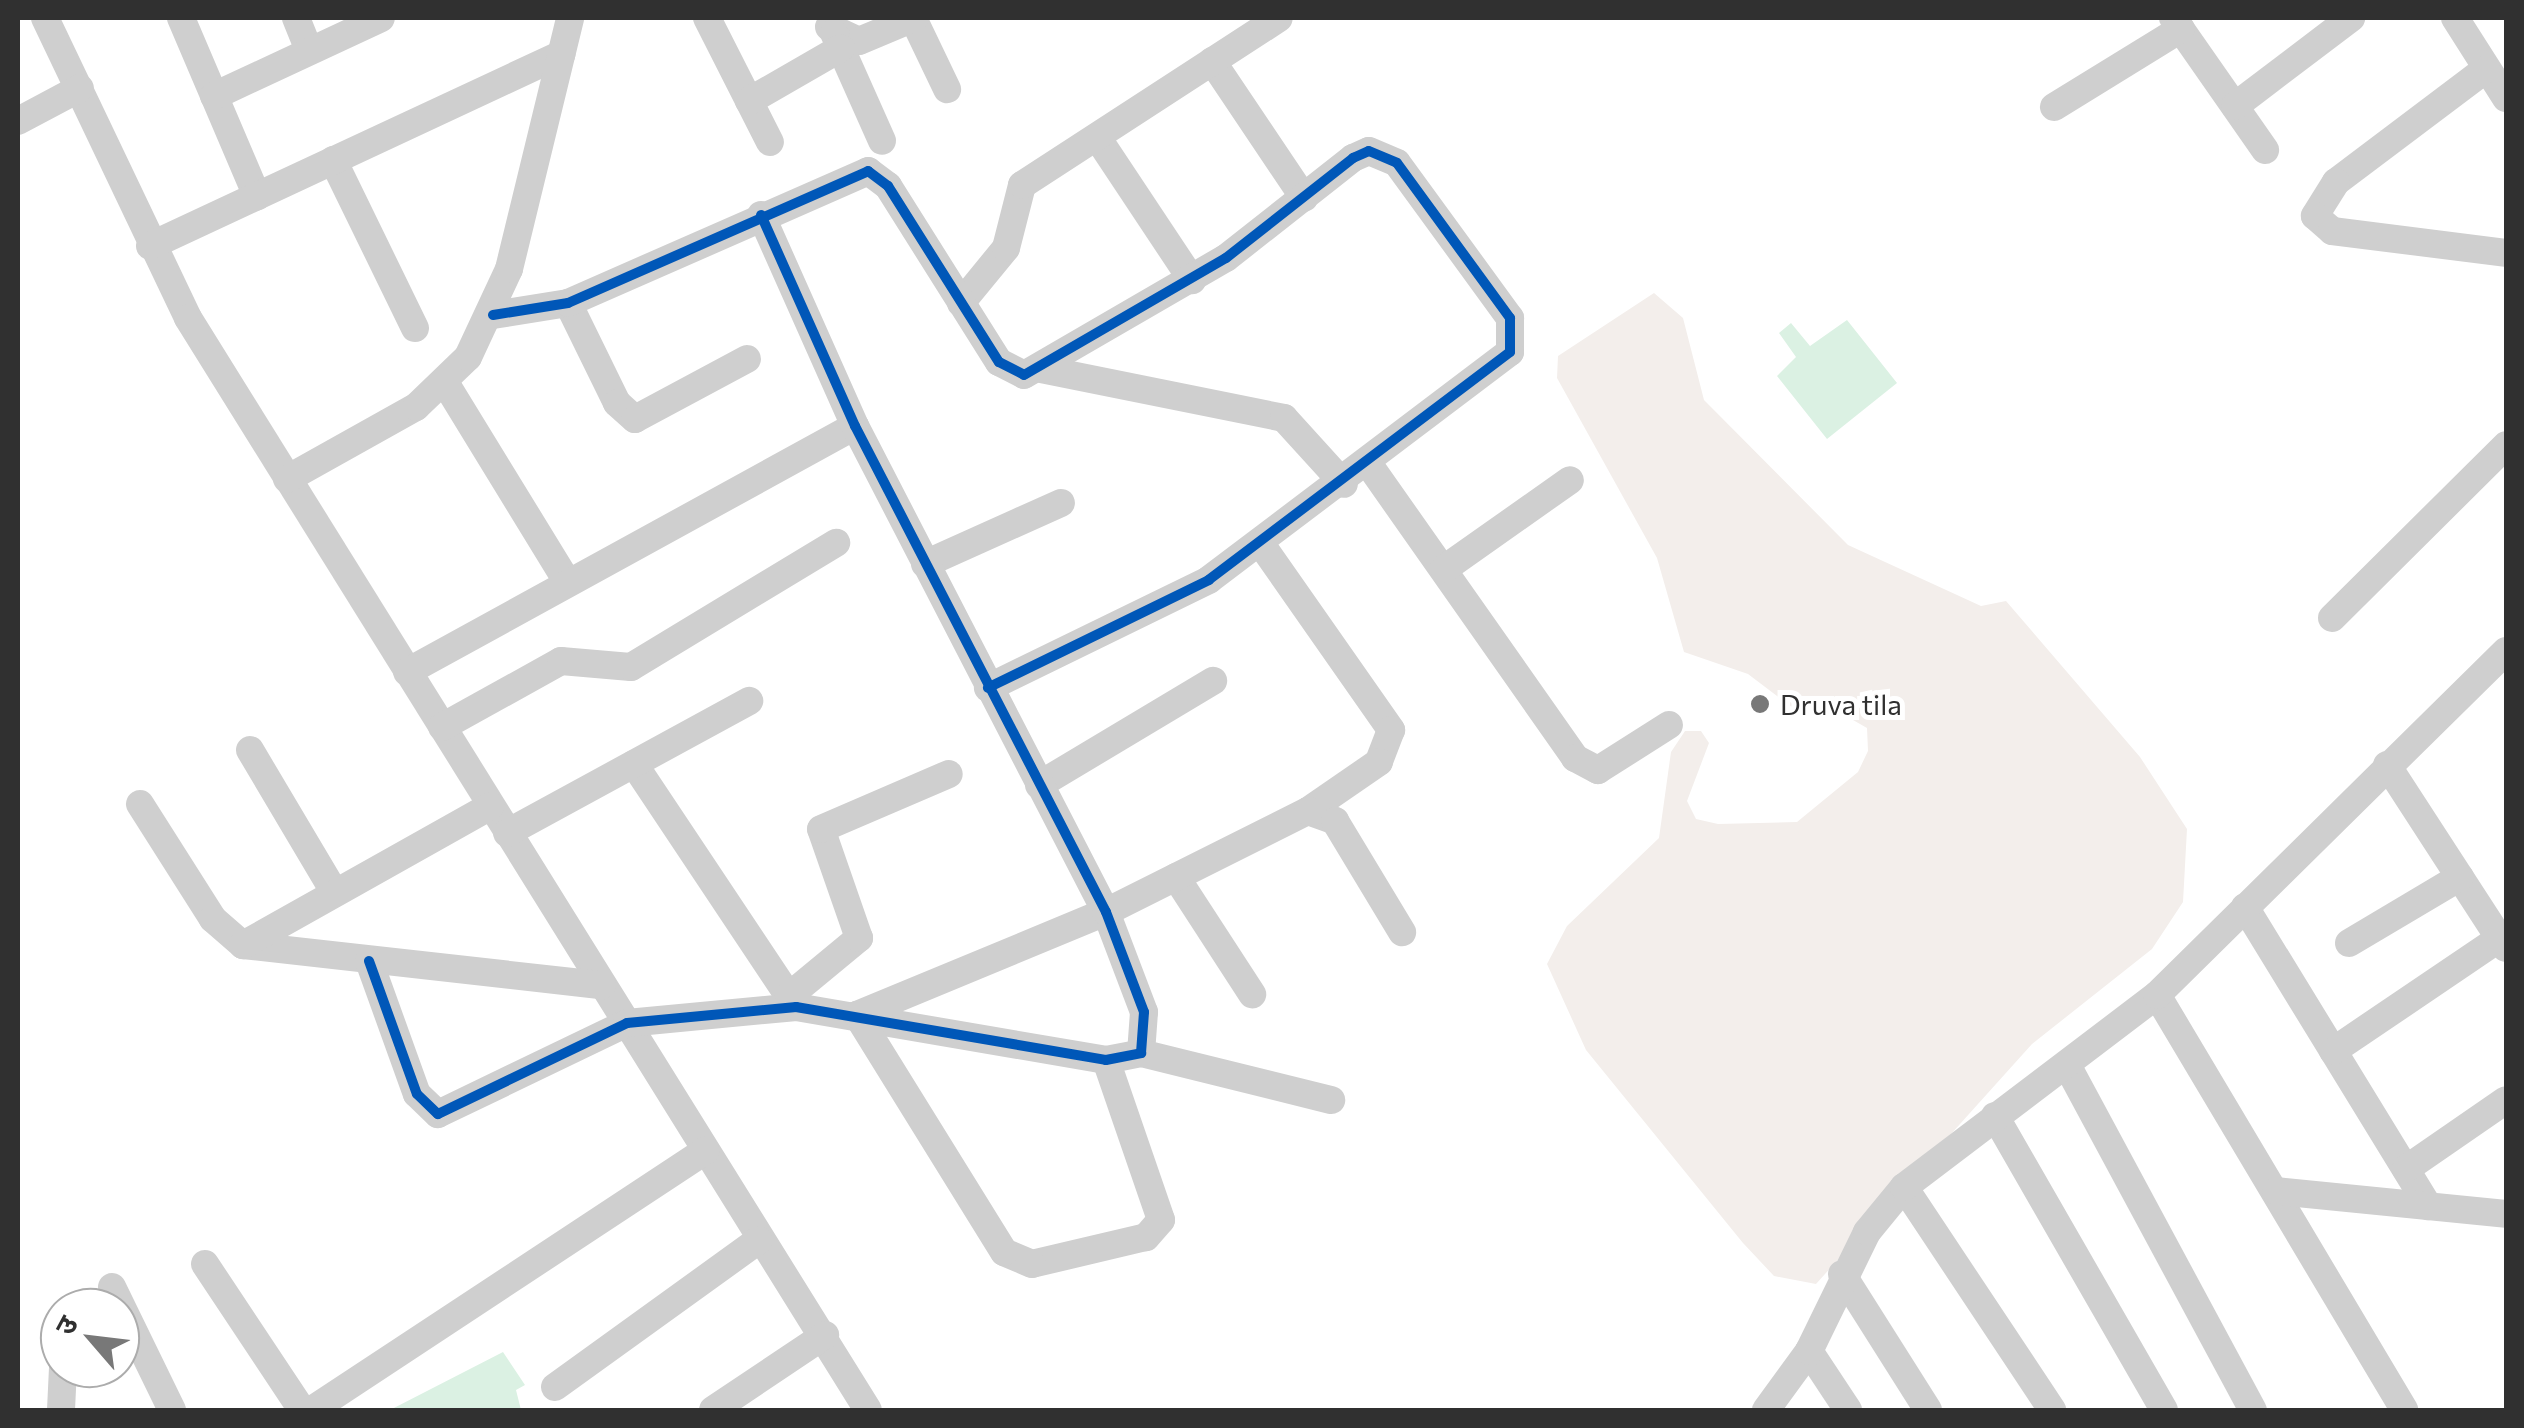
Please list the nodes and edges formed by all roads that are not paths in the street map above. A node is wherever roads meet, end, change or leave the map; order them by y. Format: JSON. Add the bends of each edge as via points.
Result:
{"nodes":[{"id":1,"x":45,"y":18,"type":"edge"},
{"id":2,"x":181,"y":18,"type":"edge"},
{"id":3,"x":296,"y":18,"type":"edge"},
{"id":4,"x":381,"y":18,"type":"edge"},
{"id":5,"x":570,"y":18,"type":"edge"},
{"id":6,"x":707,"y":18,"type":"edge"},
{"id":7,"x":913,"y":18,"type":"edge"},
{"id":8,"x":1279,"y":18,"type":"edge"},
{"id":9,"x":2350,"y":18,"type":"edge"},
{"id":10,"x":2455,"y":18,"type":"edge"},
{"id":11,"x":2177,"y":23,"type":"edge"},
{"id":12,"x":833,"y":33,"type":"edge"},
{"id":13,"x":309,"y":51,"type":"junction"},
{"id":14,"x":561,"y":54,"type":"junction"},
{"id":15,"x":1212,"y":61,"type":"junction"},
{"id":16,"x":2486,"y":69,"type":"junction"},
{"id":17,"x":80,"y":88,"type":"junction"},
{"id":18,"x":948,"y":89,"type":"dead end"},
{"id":19,"x":214,"y":96,"type":"junction"},
{"id":20,"x":2506,"y":98,"type":"edge"},
{"id":21,"x":749,"y":101,"type":"junction"},
{"id":22,"x":2234,"y":106,"type":"junction"},
{"id":23,"x":2054,"y":107,"type":"dead end"},
{"id":24,"x":18,"y":120,"type":"edge"},
{"id":25,"x":1097,"y":136,"type":"junction"},
{"id":26,"x":882,"y":141,"type":"dead end"},
{"id":27,"x":770,"y":142,"type":"dead end"},
{"id":28,"x":2265,"y":150,"type":"dead end"},
{"id":29,"x":333,"y":160,"type":"junction"},
{"id":30,"x":257,"y":196,"type":"junction"},
{"id":31,"x":1304,"y":198,"type":"junction"},
{"id":32,"x":761,"y":215,"type":"junction"},
{"id":33,"x":150,"y":246,"type":"junction"},
{"id":34,"x":2506,"y":253,"type":"edge"},
{"id":35,"x":1192,"y":280,"type":"junction"},
{"id":36,"x":961,"y":302,"type":"junction"},
{"id":37,"x":568,"y":303,"type":"junction"},
{"id":38,"x":493,"y":315,"type":"junction"},
{"id":39,"x":415,"y":328,"type":"dead end"},
{"id":40,"x":748,"y":358,"type":"dead end"},
{"id":41,"x":1040,"y":369,"type":"junction"},
{"id":42,"x":446,"y":384,"type":"junction"},
{"id":43,"x":855,"y":426,"type":"junction"},
{"id":44,"x":2506,"y":445,"type":"edge"},
{"id":45,"x":1370,"y":466,"type":"junction"},
{"id":46,"x":287,"y":478,"type":"junction"},
{"id":47,"x":1570,"y":480,"type":"dead end"},
{"id":48,"x":1344,"y":484,"type":"junction"},
{"id":49,"x":1061,"y":503,"type":"dead end"},
{"id":50,"x":836,"y":543,"type":"dead end"},
{"id":51,"x":1261,"y":544,"type":"junction"},
{"id":52,"x":925,"y":564,"type":"junction"},
{"id":53,"x":1444,"y":569,"type":"junction"},
{"id":54,"x":566,"y":580,"type":"junction"},
{"id":55,"x":2332,"y":618,"type":"dead end"},
{"id":56,"x":2506,"y":650,"type":"edge"},
{"id":57,"x":407,"y":672,"type":"junction"},
{"id":58,"x":1213,"y":681,"type":"dead end"},
{"id":59,"x":988,"y":688,"type":"junction"},
{"id":60,"x":749,"y":701,"type":"dead end"},
{"id":61,"x":1669,"y":725,"type":"dead end"},
{"id":62,"x":442,"y":727,"type":"junction"},
{"id":63,"x":250,"y":750,"type":"dead end"},
{"id":64,"x":634,"y":764,"type":"junction"},
{"id":65,"x":2387,"y":765,"type":"junction"},
{"id":66,"x":949,"y":774,"type":"dead end"},
{"id":67,"x":1039,"y":786,"type":"junction"},
{"id":68,"x":140,"y":804,"type":"dead end"},
{"id":69,"x":491,"y":806,"type":"junction"},
{"id":70,"x":1308,"y":811,"type":"junction"},
{"id":71,"x":507,"y":833,"type":"junction"},
{"id":72,"x":1176,"y":877,"type":"junction"},
{"id":73,"x":2460,"y":877,"type":"junction"},
{"id":74,"x":336,"y":893,"type":"junction"},
{"id":75,"x":2244,"y":907,"type":"junction"},
{"id":76,"x":1106,"y":912,"type":"junction"},
{"id":77,"x":1402,"y":932,"type":"dead end"},
{"id":78,"x":2349,"y":943,"type":"dead end"},
{"id":79,"x":2503,"y":943,"type":"edge"},
{"id":80,"x":243,"y":945,"type":"junction"},
{"id":81,"x":369,"y":962,"type":"junction"},
{"id":82,"x":602,"y":985,"type":"junction"},
{"id":83,"x":1252,"y":994,"type":"dead end"},
{"id":84,"x":2157,"y":995,"type":"junction"},
{"id":85,"x":792,"y":1002,"type":"junction"},
{"id":86,"x":857,"y":1015,"type":"junction"},
{"id":87,"x":626,"y":1024,"type":"junction"},
{"id":88,"x":2333,"y":1051,"type":"junction"},
{"id":89,"x":1140,"y":1053,"type":"junction"},
{"id":90,"x":1106,"y":1060,"type":"junction"},
{"id":91,"x":2067,"y":1064,"type":"junction"},
{"id":92,"x":1331,"y":1100,"type":"dead end"},
{"id":93,"x":2506,"y":1100,"type":"edge"},
{"id":94,"x":1995,"y":1116,"type":"junction"},
{"id":95,"x":704,"y":1150,"type":"junction"},
{"id":96,"x":2406,"y":1169,"type":"junction"},
{"id":97,"x":1904,"y":1187,"type":"junction"},
{"id":98,"x":2276,"y":1191,"type":"junction"},
{"id":99,"x":2428,"y":1206,"type":"junction"},
{"id":100,"x":2506,"y":1214,"type":"edge"},
{"id":101,"x":759,"y":1240,"type":"junction"},
{"id":102,"x":205,"y":1264,"type":"dead end"},
{"id":103,"x":1842,"y":1274,"type":"junction"},
{"id":104,"x":825,"y":1336,"type":"junction"},
{"id":105,"x":1809,"y":1351,"type":"junction"},
{"id":106,"x":140,"y":1353,"type":"edge"},
{"id":107,"x":554,"y":1388,"type":"dead end"},
{"id":108,"x":172,"y":1410,"type":"edge"},
{"id":109,"x":302,"y":1410,"type":"edge"},
{"id":110,"x":312,"y":1410,"type":"edge"},
{"id":111,"x":713,"y":1410,"type":"edge"},
{"id":112,"x":868,"y":1410,"type":"edge"},
{"id":113,"x":1766,"y":1410,"type":"edge"},
{"id":114,"x":1848,"y":1410,"type":"edge"},
{"id":115,"x":1928,"y":1410,"type":"edge"},
{"id":116,"x":2052,"y":1410,"type":"edge"},
{"id":117,"x":2164,"y":1410,"type":"edge"},
{"id":118,"x":2254,"y":1410,"type":"edge"},
{"id":119,"x":2404,"y":1410,"type":"edge"}],
"edges":[{"from":1,"to":17,"type":"street"},
{"from":2,"to":19,"type":"street"},
{"from":3,"to":13,"type":"street"},
{"from":4,"to":13,"type":"street"},
{"from":5,"to":14,"type":"street"},
{"from":6,"to":21,"type":"street"},
{"from":7,"to":12,"type":"street","via":[[858,41]]},
{"from":7,"to":18,"type":"street"},
{"from":8,"to":15,"type":"street"},
{"from":9,"to":22,"type":"street"},
{"from":10,"to":16,"type":"street"},
{"from":11,"to":22,"type":"street"},
{"from":11,"to":23,"type":"street"},
{"from":12,"to":21,"type":"street"},
{"from":12,"to":26,"type":"street"},
{"from":13,"to":19,"type":"street"},
{"from":14,"to":29,"type":"street"},
{"from":14,"to":38,"type":"street"},
{"from":15,"to":25,"type":"street"},
{"from":15,"to":31,"type":"street"},
{"from":16,"to":20,"type":"street"},
{"from":16,"to":34,"type":"street","via":[[2336,182],[2315,216],[2332,231]]},
{"from":17,"to":24,"type":"street"},
{"from":17,"to":33,"type":"street"},
{"from":19,"to":30,"type":"street"},
{"from":21,"to":27,"type":"street"},
{"from":22,"to":28,"type":"street"},
{"from":25,"to":35,"type":"street"},
{"from":25,"to":36,"type":"street","via":[[1022,186],[1006,248]]},
{"from":29,"to":30,"type":"street"},
{"from":29,"to":39,"type":"street"},
{"from":30,"to":33,"type":"street"},
{"from":31,"to":35,"type":"street"},
{"from":31,"to":45,"type":"street","via":[[1369,151],[1397,163],[1516,336],[1500,363]]},
{"from":32,"to":36,"type":"street","via":[[855,175],[879,175]]},
{"from":32,"to":37,"type":"street"},
{"from":32,"to":43,"type":"street"},
{"from":33,"to":46,"type":"street"},
{"from":35,"to":41,"type":"street"},
{"from":36,"to":41,"type":"street","via":[[1011,373]]},
{"from":37,"to":38,"type":"street"},
{"from":37,"to":40,"type":"street","via":[[617,404],[635,419]]},
{"from":38,"to":42,"type":"street"},
{"from":41,"to":48,"type":"street","via":[[1284,418]]},
{"from":42,"to":46,"type":"street"},
{"from":42,"to":54,"type":"street"},
{"from":43,"to":52,"type":"street"},
{"from":43,"to":54,"type":"street"},
{"from":44,"to":55,"type":"street"},
{"from":45,"to":48,"type":"street"},
{"from":45,"to":53,"type":"street"},
{"from":46,"to":57,"type":"street"},
{"from":47,"to":53,"type":"street"},
{"from":48,"to":51,"type":"street"},
{"from":49,"to":52,"type":"street"},
{"from":50,"to":62,"type":"street","via":[[631,667],[561,661]]},
{"from":51,"to":59,"type":"street","via":[[1209,580]]},
{"from":51,"to":70,"type":"street","via":[[1391,730],[1379,762]]},
{"from":52,"to":59,"type":"street"},
{"from":53,"to":61,"type":"street","via":[[1586,767],[1610,765]]},
{"from":54,"to":57,"type":"street"},
{"from":56,"to":65,"type":"street"},
{"from":57,"to":62,"type":"street"},
{"from":58,"to":67,"type":"street"},
{"from":59,"to":67,"type":"street"},
{"from":60,"to":64,"type":"street"},
{"from":62,"to":69,"type":"street"},
{"from":63,"to":74,"type":"street"},
{"from":64,"to":71,"type":"street"},
{"from":64,"to":85,"type":"street"},
{"from":65,"to":73,"type":"street"},
{"from":65,"to":75,"type":"street"},
{"from":66,"to":85,"type":"street","via":[[821,829],[860,938]]},
{"from":67,"to":76,"type":"street"},
{"from":68,"to":80,"type":"street","via":[[212,919]]},
{"from":69,"to":71,"type":"street"},
{"from":69,"to":74,"type":"street"},
{"from":70,"to":72,"type":"street"},
{"from":70,"to":77,"type":"street","via":[[1335,821]]},
{"from":71,"to":82,"type":"street"},
{"from":72,"to":76,"type":"street"},
{"from":72,"to":83,"type":"street"},
{"from":73,"to":78,"type":"street"},
{"from":73,"to":79,"type":"street"},
{"from":74,"to":80,"type":"street"},
{"from":75,"to":84,"type":"street"},
{"from":75,"to":88,"type":"street"},
{"from":76,"to":86,"type":"street"},
{"from":76,"to":89,"type":"street","via":[[1144,1012]]},
{"from":79,"to":88,"type":"street"},
{"from":80,"to":81,"type":"street"},
{"from":81,"to":82,"type":"street"},
{"from":81,"to":87,"type":"street","via":[[418,1094],[438,1114]]},
{"from":82,"to":87,"type":"street"},
{"from":84,"to":91,"type":"street"},
{"from":84,"to":98,"type":"street"},
{"from":85,"to":86,"type":"street"},
{"from":85,"to":87,"type":"street"},
{"from":86,"to":90,"type":"street"},
{"from":86,"to":90,"type":"street","via":[[1004,1252],[1032,1264],[1146,1236],[1161,1220]]},
{"from":87,"to":95,"type":"street"},
{"from":88,"to":96,"type":"street"},
{"from":89,"to":90,"type":"street"},
{"from":89,"to":92,"type":"street"},
{"from":91,"to":94,"type":"street"},
{"from":91,"to":118,"type":"street"},
{"from":93,"to":96,"type":"street"},
{"from":94,"to":97,"type":"street"},
{"from":94,"to":117,"type":"street"},
{"from":95,"to":101,"type":"street"},
{"from":95,"to":110,"type":"street"},
{"from":96,"to":99,"type":"street"},
{"from":97,"to":103,"type":"street"},
{"from":97,"to":116,"type":"street"},
{"from":98,"to":99,"type":"street"},
{"from":98,"to":119,"type":"street"},
{"from":99,"to":100,"type":"street"},
{"from":101,"to":104,"type":"street"},
{"from":101,"to":107,"type":"street"},
{"from":102,"to":109,"type":"street"},
{"from":103,"to":105,"type":"street"},
{"from":103,"to":115,"type":"street"},
{"from":104,"to":111,"type":"street"},
{"from":104,"to":112,"type":"street"},
{"from":105,"to":113,"type":"street"},
{"from":105,"to":114,"type":"street"},
{"from":106,"to":108,"type":"street"}]}
